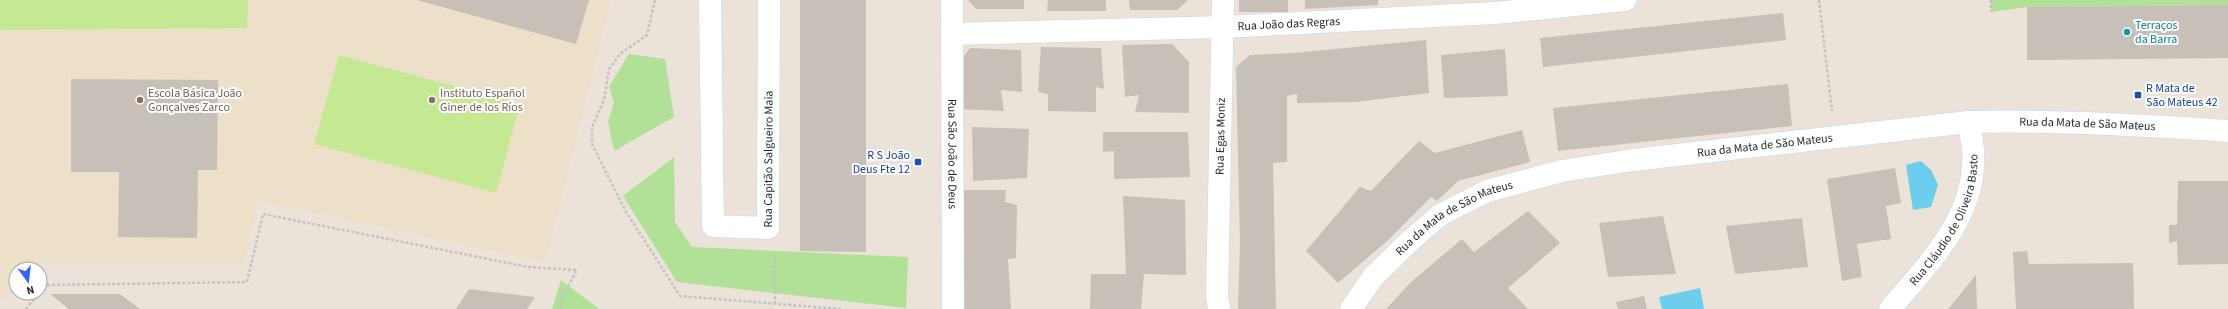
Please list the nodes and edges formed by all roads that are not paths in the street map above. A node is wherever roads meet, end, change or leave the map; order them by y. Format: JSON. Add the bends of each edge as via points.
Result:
{"nodes":[{"id":1,"x":710,"y":0,"type":"edge"},
{"id":2,"x":769,"y":0,"type":"edge"},
{"id":3,"x":952,"y":0,"type":"edge"},
{"id":4,"x":1223,"y":0,"type":"edge"},
{"id":5,"x":1625,"y":0,"type":"edge"},
{"id":6,"x":1402,"y":9,"type":"edge"},
{"id":7,"x":1223,"y":28,"type":"junction"},
{"id":8,"x":953,"y":34,"type":"junction"},
{"id":9,"x":1968,"y":122,"type":"junction"},
{"id":10,"x":2228,"y":131,"type":"edge"},
{"id":11,"x":953,"y":309,"type":"edge"},
{"id":12,"x":1219,"y":309,"type":"edge"},
{"id":13,"x":1351,"y":309,"type":"edge"},
{"id":14,"x":1890,"y":309,"type":"edge"}],
"edges":[{"from":1,"to":2,"type":"street","name":"Rua Capitão Salgueiro Maia","via":[[713,226],[768,228]]},
{"from":3,"to":8,"type":"street","name":"Rua São João de Deus"},
{"from":4,"to":7,"type":"street","name":"Rua Egas Moniz"},
{"from":5,"to":6,"type":"street","name":"Rua João das Regras","via":[[1495,13]]},
{"from":6,"to":7,"type":"street","name":"Rua João das Regras"},
{"from":7,"to":8,"type":"street","name":"Rua João das Regras"},
{"from":7,"to":12,"type":"street","name":"Rua Egas Moniz"},
{"from":8,"to":11,"type":"street","name":"Rua São João de Deus"},
{"from":9,"to":10,"type":"street","name":"Rua da Mata de São Mateus","via":[[2075,122]]},
{"from":9,"to":13,"type":"street","name":"Rua da Mata de São Mateus","via":[[1619,162],[1562,171],[1487,191],[1440,215],[1411,240],[1373,277]]},
{"from":9,"to":14,"type":"street","name":"Rua Cláudio de Oliveira Basto","via":[[1973,150],[1970,190],[1960,218],[1941,247]]}]}
